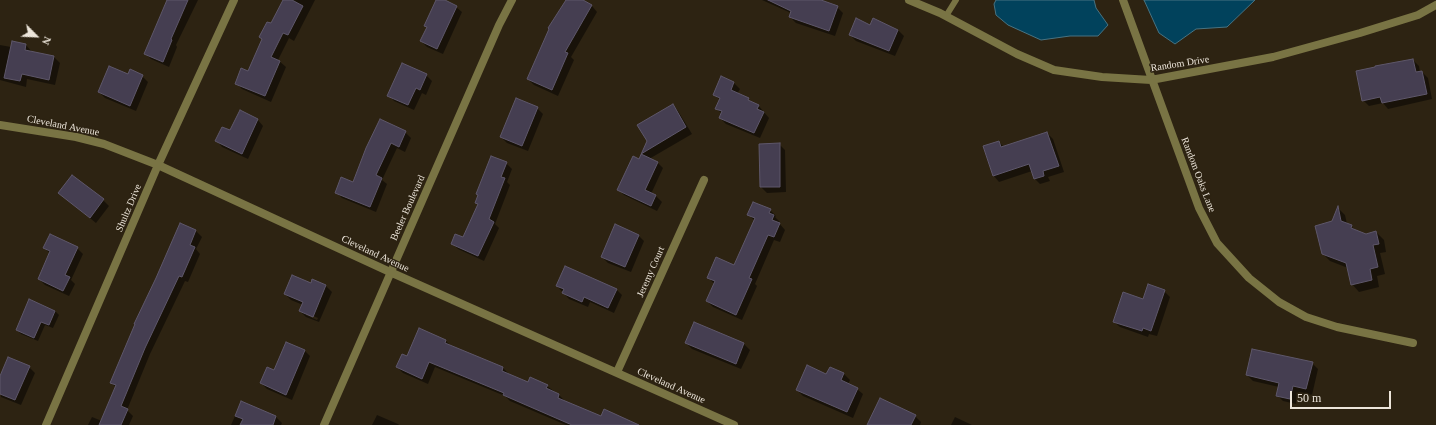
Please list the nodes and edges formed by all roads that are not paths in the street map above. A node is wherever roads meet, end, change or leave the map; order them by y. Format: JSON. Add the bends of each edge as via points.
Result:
{"nodes":[{"id":1,"x":234,"y":0,"type":"edge"},
{"id":2,"x":512,"y":0,"type":"edge"},
{"id":3,"x":909,"y":0,"type":"edge"},
{"id":4,"x":956,"y":0,"type":"edge"},
{"id":5,"x":1123,"y":0,"type":"edge"},
{"id":6,"x":1436,"y":5,"type":"edge"},
{"id":7,"x":946,"y":16,"type":"junction"},
{"id":8,"x":1151,"y":80,"type":"junction"},
{"id":9,"x":0,"y":125,"type":"edge"},
{"id":10,"x":158,"y":165,"type":"junction"},
{"id":11,"x":704,"y":180,"type":"dead end"},
{"id":12,"x":390,"y":272,"type":"junction"},
{"id":13,"x":1413,"y":343,"type":"dead end"},
{"id":14,"x":617,"y":372,"type":"junction"},
{"id":15,"x":46,"y":425,"type":"edge"},
{"id":16,"x":324,"y":425,"type":"edge"},
{"id":17,"x":734,"y":425,"type":"edge"}],
"edges":[{"from":1,"to":10,"type":"street","name":"Shultz Drive"},
{"from":2,"to":12,"type":"street","name":"Beeler Boulevard","via":[[498,25]]},
{"from":3,"to":7,"type":"street","name":"Random Drive"},
{"from":4,"to":7,"type":"lane"},
{"from":5,"to":8,"type":"street","name":"Random Oaks Lane"},
{"from":6,"to":8,"type":"street","name":"Random Drive","via":[[1418,15],[1274,57]]},
{"from":7,"to":8,"type":"street","name":"Random Drive","via":[[1017,54],[1054,70],[1102,77]]},
{"from":8,"to":13,"type":"street","name":"Random Oaks Lane","via":[[1199,208],[1217,243],[1249,278],[1279,302],[1306,317],[1337,327]]},
{"from":9,"to":10,"type":"street","name":"Cleveland Avenue","via":[[104,144]]},
{"from":10,"to":12,"type":"street","name":"Cleveland Avenue"},
{"from":10,"to":15,"type":"street","name":"Shultz Drive"},
{"from":11,"to":14,"type":"street","name":"Jeremy Court"},
{"from":12,"to":14,"type":"street","name":"Cleveland Avenue"},
{"from":12,"to":16,"type":"street","name":"Beeler Boulevard"},
{"from":14,"to":17,"type":"street","name":"Cleveland Avenue"}]}
